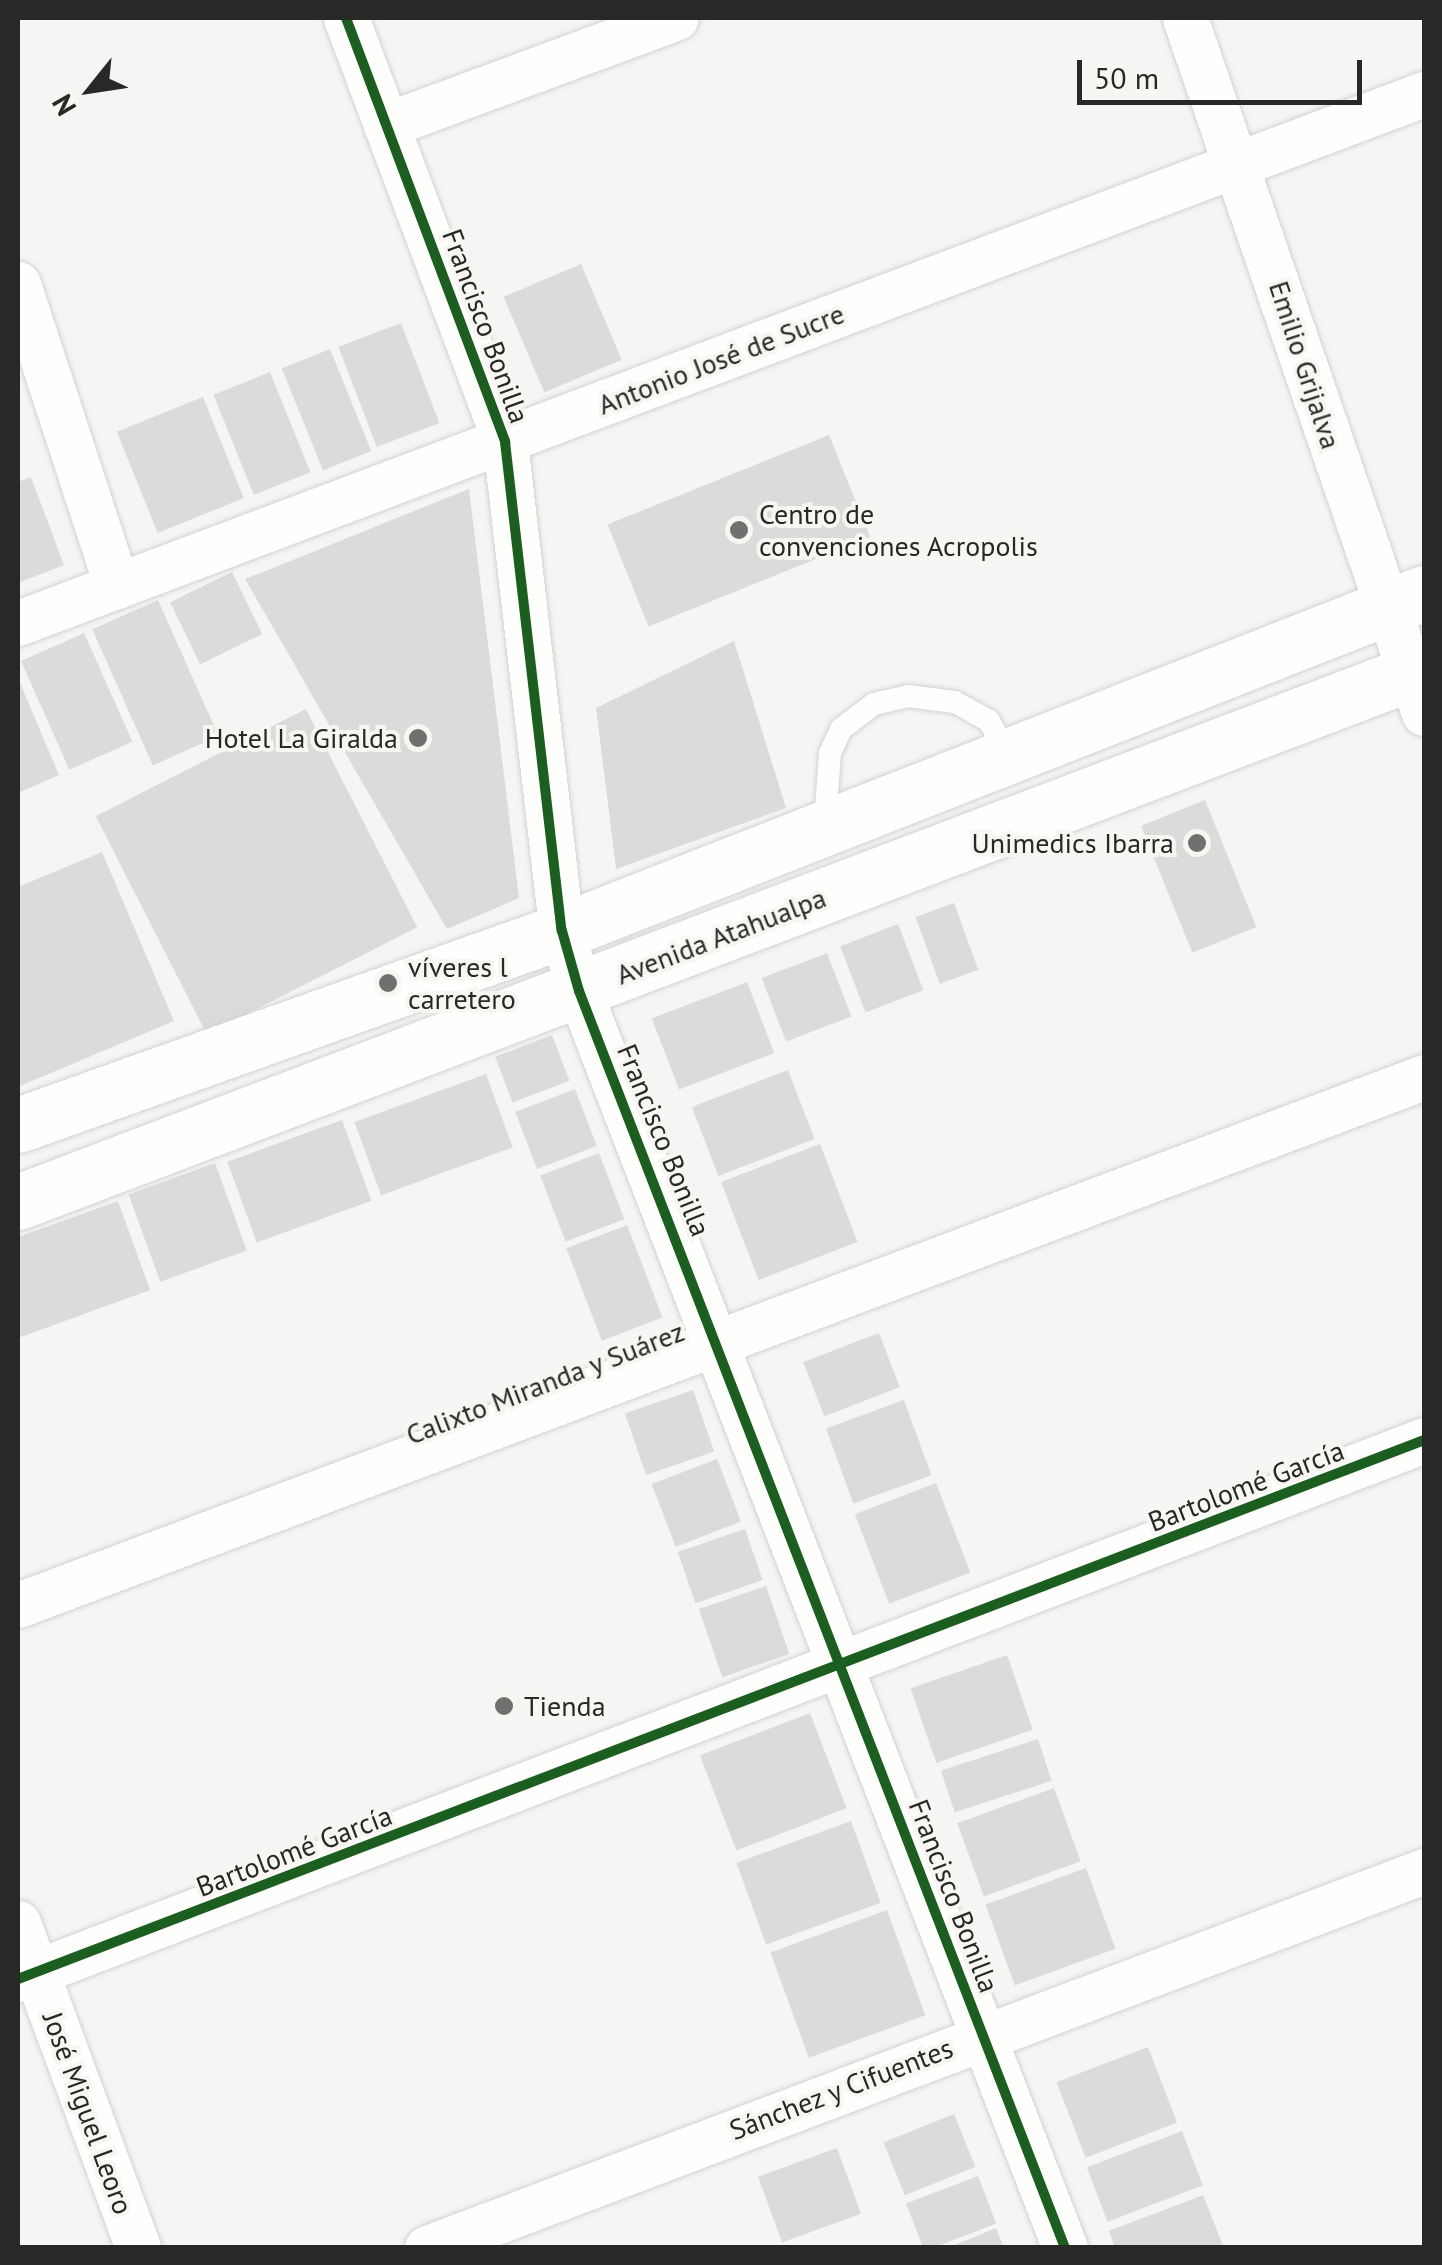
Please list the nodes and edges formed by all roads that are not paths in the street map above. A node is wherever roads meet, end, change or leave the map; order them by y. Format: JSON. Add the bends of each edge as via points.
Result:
{"nodes":[{"id":1,"x":346,"y":18,"type":"edge"},
{"id":2,"x":676,"y":18,"type":"edge"},
{"id":3,"x":1186,"y":18,"type":"edge"},
{"id":4,"x":1424,"y":94,"type":"edge"},
{"id":5,"x":386,"y":124,"type":"junction"},
{"id":6,"x":1238,"y":162,"type":"junction"},
{"id":7,"x":18,"y":284,"type":"edge"},
{"id":8,"x":505,"y":442,"type":"junction"},
{"id":9,"x":117,"y":586,"type":"junction"},
{"id":10,"x":1405,"y":600,"type":"edge"},
{"id":11,"x":18,"y":622,"type":"edge"},
{"id":12,"x":1420,"y":685,"type":"edge"},
{"id":13,"x":1008,"y":755,"type":"junction"},
{"id":14,"x":825,"y":824,"type":"junction"},
{"id":15,"x":562,"y":931,"type":"junction"},
{"id":16,"x":578,"y":991,"type":"junction"},
{"id":17,"x":1424,"y":1077,"type":"edge"},
{"id":18,"x":18,"y":1125,"type":"edge"},
{"id":19,"x":18,"y":1202,"type":"edge"},
{"id":20,"x":721,"y":1341,"type":"junction"},
{"id":21,"x":1424,"y":1440,"type":"edge"},
{"id":22,"x":18,"y":1605,"type":"edge"},
{"id":23,"x":843,"y":1668,"type":"junction"},
{"id":24,"x":1424,"y":1871,"type":"edge"},
{"id":25,"x":18,"y":1923,"type":"edge"},
{"id":26,"x":27,"y":1976,"type":"edge"},
{"id":27,"x":983,"y":2035,"type":"junction"},
{"id":28,"x":138,"y":2248,"type":"edge"},
{"id":29,"x":427,"y":2248,"type":"edge"},
{"id":30,"x":1065,"y":2248,"type":"edge"}],
"edges":[{"from":1,"to":5,"type":"street","name":"Francisco Bonilla"},
{"from":2,"to":5,"type":"street"},
{"from":3,"to":6,"type":"street","name":"Emilio Grijalva"},
{"from":4,"to":6,"type":"street","name":"Antonio José de Sucre"},
{"from":5,"to":8,"type":"street","name":"Francisco Bonilla"},
{"from":6,"to":8,"type":"street","name":"Antonio José de Sucre"},
{"from":6,"to":10,"type":"street","name":"Emilio Grijalva"},
{"from":7,"to":9,"type":"street"},
{"from":8,"to":9,"type":"street","name":"Antonio José de Sucre"},
{"from":8,"to":15,"type":"street","name":"Francisco Bonilla"},
{"from":9,"to":11,"type":"street","name":"Antonio José de Sucre"},
{"from":10,"to":12,"type":"street","name":"Emilio Grijalva"},
{"from":10,"to":13,"type":"main road"},
{"from":12,"to":16,"type":"main road","name":"Avenida Atahualpa"},
{"from":13,"to":14,"type":"main road"},
{"from":13,"to":14,"type":"lane","via":[[989,721],[955,702],[908,696],[874,704],[841,730],[830,753]]},
{"from":14,"to":15,"type":"main road"},
{"from":15,"to":16,"type":"street","name":"Francisco Bonilla"},
{"from":15,"to":18,"type":"main road"},
{"from":16,"to":19,"type":"main road","name":"Avenida Atahualpa"},
{"from":16,"to":20,"type":"street","name":"Francisco Bonilla"},
{"from":17,"to":20,"type":"street","name":"Calixto Miranda y Suárez"},
{"from":20,"to":22,"type":"street","name":"Calixto Miranda y Suárez"},
{"from":20,"to":23,"type":"street","name":"Francisco Bonilla"},
{"from":21,"to":23,"type":"street","name":"Bartolomé García"},
{"from":23,"to":26,"type":"street","name":"Bartolomé García"},
{"from":23,"to":27,"type":"street","name":"Francisco Bonilla"},
{"from":24,"to":27,"type":"street","name":"Sánchez y Cifuentes"},
{"from":25,"to":26,"type":"street","name":"José Miguel Leoro"},
{"from":26,"to":28,"type":"street","name":"José Miguel Leoro"},
{"from":27,"to":29,"type":"street","name":"Sánchez y Cifuentes"},
{"from":27,"to":30,"type":"street","name":"Francisco Bonilla"}]}
